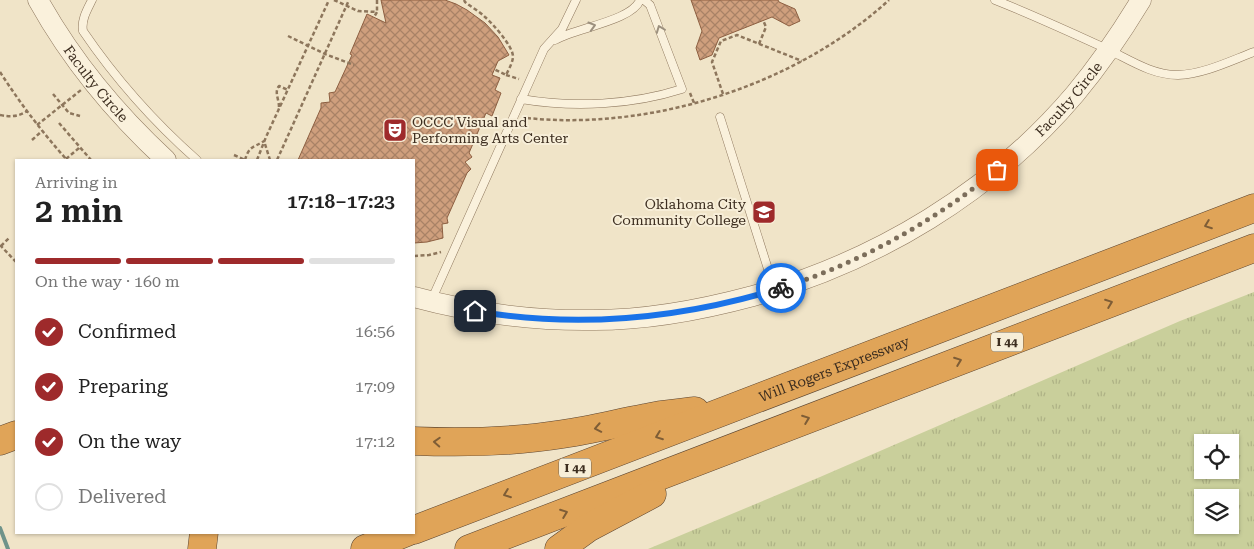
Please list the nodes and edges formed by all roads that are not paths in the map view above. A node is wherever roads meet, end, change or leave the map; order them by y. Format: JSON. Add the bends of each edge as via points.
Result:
{"nodes":[{"id":1,"x":38,"y":0,"type":"edge"},
{"id":2,"x":92,"y":0,"type":"edge"},
{"id":3,"x":576,"y":0,"type":"edge"},
{"id":4,"x":640,"y":0,"type":"edge"},
{"id":5,"x":644,"y":0,"type":"edge"},
{"id":6,"x":995,"y":0,"type":"edge"},
{"id":7,"x":1141,"y":0,"type":"edge"},
{"id":8,"x":547,"y":45,"type":"junction"},
{"id":9,"x":1109,"y":50,"type":"junction"},
{"id":10,"x":1254,"y":52,"type":"edge"},
{"id":11,"x":521,"y":99,"type":"junction"},
{"id":12,"x":720,"y":117,"type":"dead end"},
{"id":13,"x":165,"y":159,"type":"edge"},
{"id":14,"x":196,"y":159,"type":"edge"},
{"id":15,"x":1254,"y":208,"type":"edge"},
{"id":16,"x":1254,"y":248,"type":"edge"},
{"id":17,"x":775,"y":290,"type":"junction"},
{"id":18,"x":422,"y":299,"type":"edge"},
{"id":19,"x":737,"y":406,"type":"junction"},
{"id":20,"x":15,"y":421,"type":"edge"},
{"id":21,"x":0,"y":427,"type":"edge"},
{"id":22,"x":15,"y":435,"type":"edge"},
{"id":23,"x":760,"y":436,"type":"junction"},
{"id":24,"x":415,"y":441,"type":"edge"},
{"id":25,"x":0,"y":442,"type":"edge"},
{"id":26,"x":415,"y":530,"type":"edge"},
{"id":27,"x":204,"y":534,"type":"edge"},
{"id":28,"x":403,"y":534,"type":"edge"},
{"id":29,"x":202,"y":549,"type":"edge"},
{"id":30,"x":364,"y":549,"type":"edge"},
{"id":31,"x":469,"y":549,"type":"edge"},
{"id":32,"x":558,"y":549,"type":"edge"}],
"edges":[{"from":1,"to":13,"type":"street","name":"Faculty Circle","via":[[50,23],[96,87]]},
{"from":2,"to":14,"type":"lane","via":[[82,24],[88,38],[141,105]]},
{"from":3,"to":8,"type":"lane","via":[[562,29]]},
{"from":8,"to":4,"type":"lane","one_way":true,"via":[[564,34],[626,14],[635,9]]},
{"from":11,"to":5,"type":"lane","one_way":true,"via":[[586,104],[625,101],[682,89],[650,5]]},
{"from":6,"to":9,"type":"lane"},
{"from":7,"to":9,"type":"street","name":"Faculty Circle"},
{"from":8,"to":11,"type":"lane"},
{"from":9,"to":10,"type":"lane","via":[[1155,72],[1176,75],[1206,70]]},
{"from":9,"to":17,"type":"street","name":"Faculty Circle","via":[[1044,126],[1012,157],[951,205],[858,258]]},
{"from":11,"to":18,"type":"lane"},
{"from":12,"to":17,"type":"lane"},
{"from":15,"to":19,"type":"highway","name":"Will Rogers Expressway","number":"I 44","one_way":true},
{"from":23,"to":16,"type":"highway","number":"I 44","one_way":true},
{"from":17,"to":18,"type":"street","name":"Faculty Circle","via":[[685,312],[595,320],[515,317]]},
{"from":19,"to":24,"type":"highway","one_way":true,"via":[[646,417],[529,439]]},
{"from":19,"to":26,"type":"highway","name":"Will Rogers Expressway","number":"I 44","one_way":true},
{"from":20,"to":21,"type":"highway"},
{"from":22,"to":25,"type":"highway"},
{"from":31,"to":23,"type":"highway","number":"I 44","one_way":true},
{"from":23,"to":32,"type":"highway","via":[[588,528]]},
{"from":27,"to":29,"type":"highway"},
{"from":28,"to":30,"type":"highway"}]}
